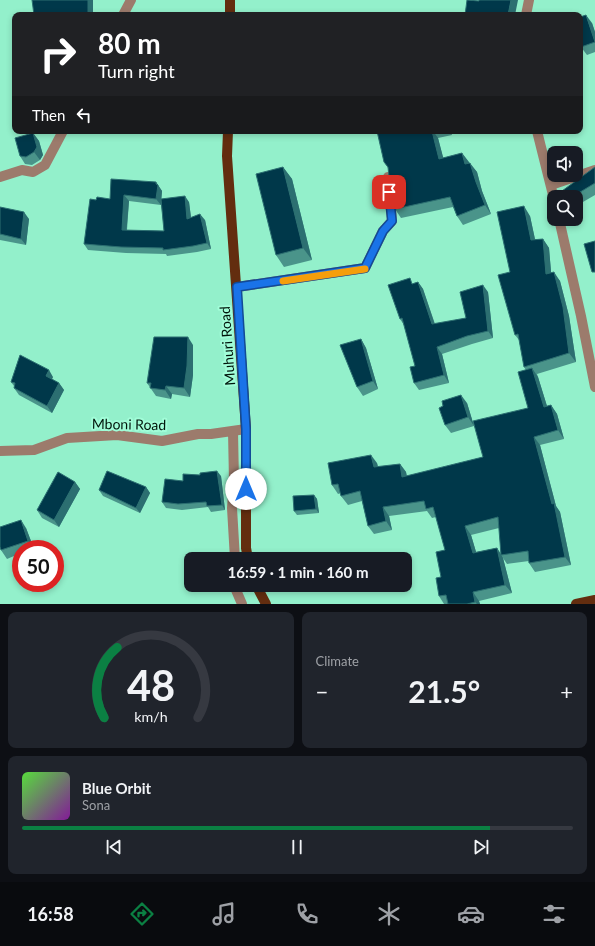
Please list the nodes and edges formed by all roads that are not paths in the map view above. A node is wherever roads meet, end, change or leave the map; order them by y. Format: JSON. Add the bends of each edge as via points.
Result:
{"nodes":[{"id":1,"x":131,"y":0,"type":"edge"},
{"id":2,"x":230,"y":0,"type":"edge"},
{"id":3,"x":529,"y":0,"type":"edge"},
{"id":4,"x":125,"y":12,"type":"edge"},
{"id":5,"x":230,"y":12,"type":"edge"},
{"id":6,"x":527,"y":12,"type":"edge"},
{"id":7,"x":61,"y":134,"type":"edge"},
{"id":8,"x":228,"y":134,"type":"edge"},
{"id":9,"x":539,"y":134,"type":"edge"},
{"id":10,"x":595,"y":170,"type":"edge"},
{"id":11,"x":0,"y":177,"type":"edge"},
{"id":12,"x":388,"y":177,"type":"edge"},
{"id":13,"x":551,"y":185,"type":"junction"},
{"id":14,"x":552,"y":190,"type":"edge"},
{"id":15,"x":561,"y":226,"type":"edge"},
{"id":16,"x":237,"y":287,"type":"junction"},
{"id":17,"x":595,"y":387,"type":"edge"},
{"id":18,"x":246,"y":429,"type":"junction"},
{"id":19,"x":233,"y":431,"type":"junction"},
{"id":20,"x":0,"y":451,"type":"edge"},
{"id":21,"x":235,"y":552,"type":"edge"},
{"id":22,"x":247,"y":552,"type":"edge"},
{"id":23,"x":237,"y":592,"type":"edge"},
{"id":24,"x":260,"y":592,"type":"edge"},
{"id":25,"x":595,"y":600,"type":"edge"},
{"id":26,"x":242,"y":604,"type":"edge"},
{"id":27,"x":266,"y":604,"type":"edge"},
{"id":28,"x":576,"y":604,"type":"edge"}],
"edges":[{"from":1,"to":4,"type":"street"},
{"from":2,"to":5,"type":"main road"},
{"from":3,"to":6,"type":"street"},
{"from":7,"to":11,"type":"street","via":[[45,166],[33,172],[22,170]]},
{"from":8,"to":16,"type":"main road","name":"Muhuri Road","via":[[227,156]]},
{"from":9,"to":13,"type":"street"},
{"from":10,"to":13,"type":"street"},
{"from":12,"to":16,"type":"street","via":[[392,221],[383,231],[365,268]]},
{"from":13,"to":14,"type":"street"},
{"from":15,"to":17,"type":"street"},
{"from":16,"to":18,"type":"main road","name":"Muhuri Road"},
{"from":18,"to":19,"type":"street","name":"Mboni Road"},
{"from":18,"to":22,"type":"main road","name":"Muhuri Road"},
{"from":19,"to":20,"type":"street","name":"Mboni Road","via":[[162,441],[117,435],[67,438],[34,450]]},
{"from":19,"to":21,"type":"street","via":[[232,508]]},
{"from":23,"to":26,"type":"street"},
{"from":24,"to":27,"type":"main road"},
{"from":25,"to":28,"type":"main road"}]}
